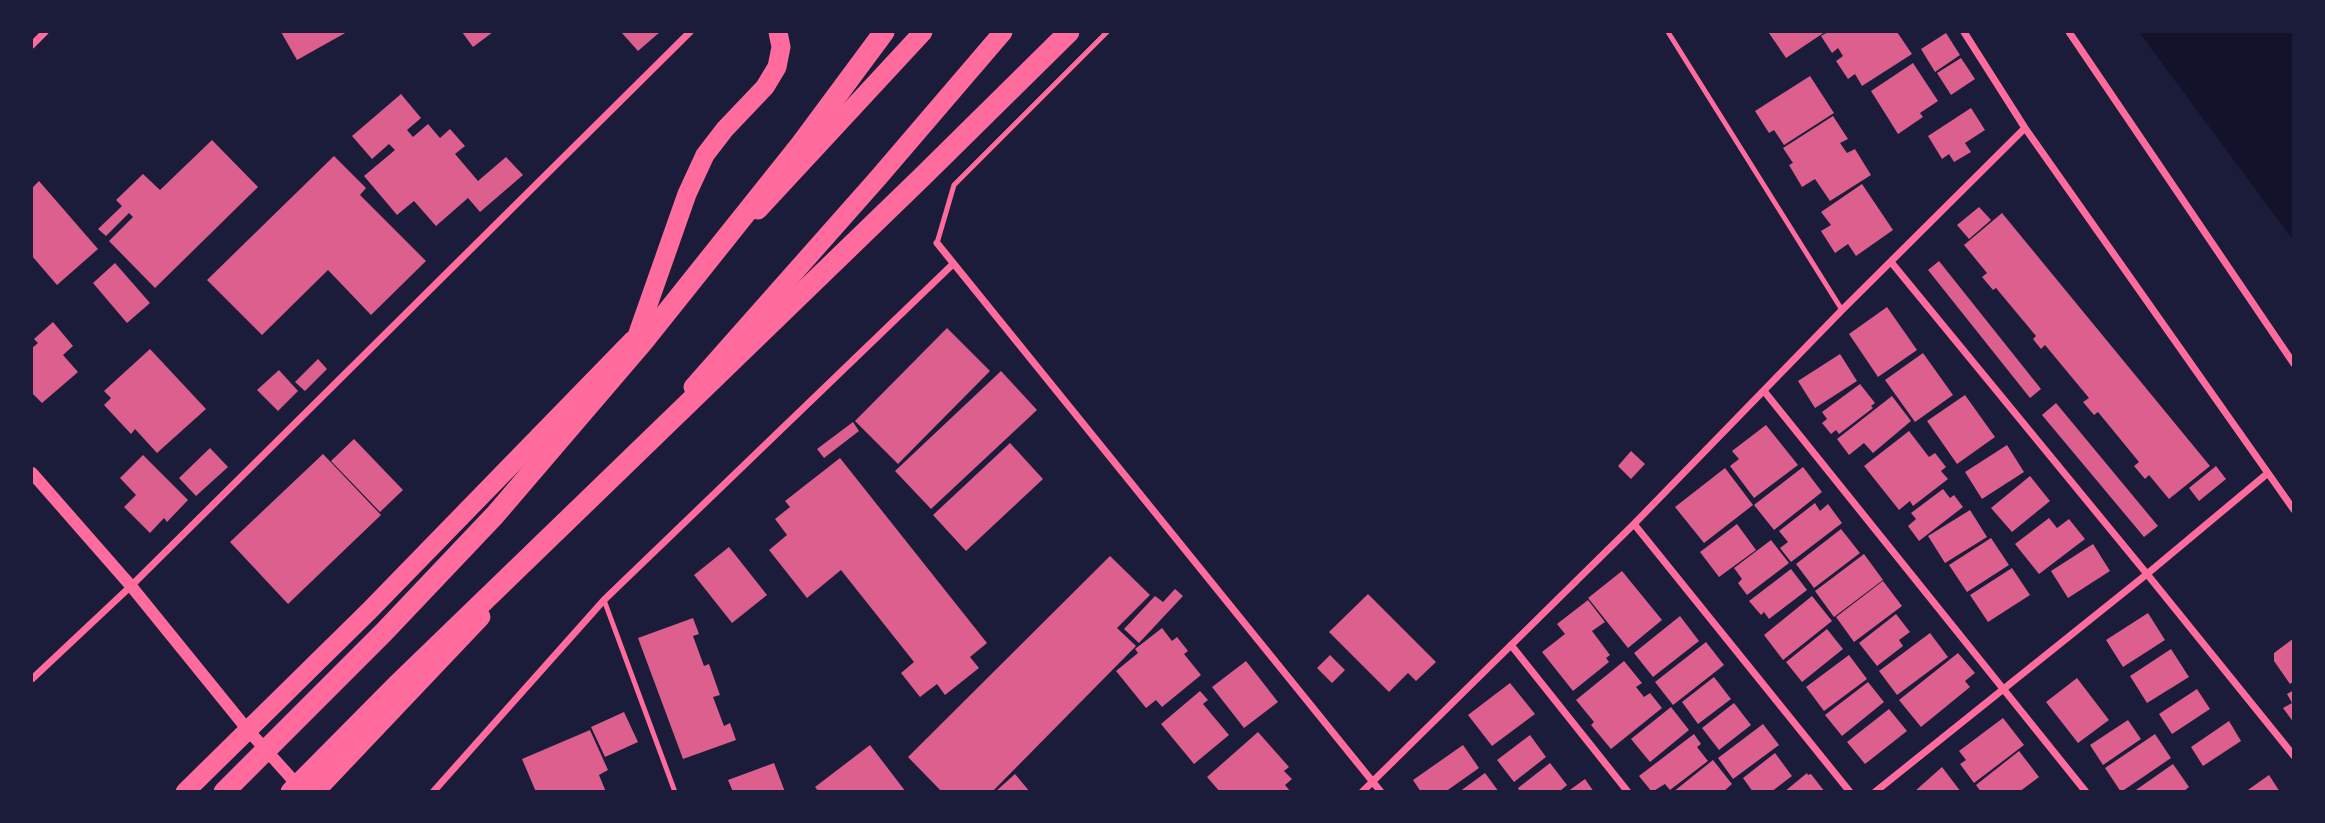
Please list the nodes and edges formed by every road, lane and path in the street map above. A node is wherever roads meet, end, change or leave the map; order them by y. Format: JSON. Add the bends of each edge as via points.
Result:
{"nodes":[{"id":1,"x":45,"y":32,"type":"edge"},
{"id":2,"x":690,"y":32,"type":"edge"},
{"id":3,"x":778,"y":32,"type":"edge"},
{"id":4,"x":884,"y":32,"type":"edge"},
{"id":5,"x":923,"y":32,"type":"edge"},
{"id":6,"x":1003,"y":32,"type":"edge"},
{"id":7,"x":1069,"y":32,"type":"edge"},
{"id":8,"x":1107,"y":32,"type":"edge"},
{"id":9,"x":1668,"y":32,"type":"edge"},
{"id":10,"x":1964,"y":32,"type":"edge"},
{"id":11,"x":2069,"y":32,"type":"edge"},
{"id":12,"x":32,"y":45,"type":"edge"},
{"id":13,"x":2025,"y":128,"type":"junction"},
{"id":14,"x":937,"y":243,"type":"joint"},
{"id":15,"x":1891,"y":262,"type":"junction"},
{"id":16,"x":953,"y":264,"type":"junction"},
{"id":17,"x":1842,"y":310,"type":"junction"},
{"id":18,"x":637,"y":336,"type":"junction"},
{"id":19,"x":2294,"y":364,"type":"edge"},
{"id":20,"x":1764,"y":391,"type":"junction"},
{"id":21,"x":32,"y":473,"type":"edge"},
{"id":22,"x":2268,"y":473,"type":"junction"},
{"id":23,"x":2294,"y":510,"type":"edge"},
{"id":24,"x":1634,"y":524,"type":"junction"},
{"id":25,"x":2147,"y":574,"type":"junction"},
{"id":26,"x":131,"y":586,"type":"junction"},
{"id":27,"x":604,"y":600,"type":"junction"},
{"id":28,"x":1511,"y":645,"type":"junction"},
{"id":29,"x":32,"y":679,"type":"edge"},
{"id":30,"x":2004,"y":689,"type":"junction"},
{"id":31,"x":247,"y":729,"type":"junction"},
{"id":32,"x":2294,"y":756,"type":"edge"},
{"id":33,"x":1372,"y":781,"type":"junction"},
{"id":34,"x":185,"y":792,"type":"edge"},
{"id":35,"x":224,"y":792,"type":"edge"},
{"id":36,"x":291,"y":792,"type":"edge"},
{"id":37,"x":303,"y":792,"type":"edge"},
{"id":38,"x":315,"y":792,"type":"edge"},
{"id":39,"x":433,"y":792,"type":"edge"},
{"id":40,"x":675,"y":792,"type":"edge"},
{"id":41,"x":1362,"y":792,"type":"edge"},
{"id":42,"x":1381,"y":792,"type":"edge"},
{"id":43,"x":1628,"y":792,"type":"edge"},
{"id":44,"x":1850,"y":792,"type":"edge"},
{"id":45,"x":1875,"y":792,"type":"edge"},
{"id":46,"x":2086,"y":792,"type":"edge"}],
"edges":[{"from":1,"to":12,"type":"street"},
{"from":2,"to":26,"type":"street"},
{"from":3,"to":18,"type":"highway","via":[[777,67],[765,88],[705,155]]},
{"from":4,"to":35,"type":"highway","via":[[643,342],[495,515]]},
{"from":5,"to":18,"type":"highway"},
{"from":6,"to":38,"type":"highway","via":[[573,523]]},
{"from":7,"to":36,"type":"highway"},
{"from":8,"to":14,"type":"lane","via":[[954,185]]},
{"from":9,"to":17,"type":"lane"},
{"from":10,"to":13,"type":"street"},
{"from":11,"to":19,"type":"street"},
{"from":13,"to":15,"type":"street"},
{"from":13,"to":22,"type":"street"},
{"from":14,"to":16,"type":"street"},
{"from":15,"to":17,"type":"street"},
{"from":15,"to":25,"type":"street"},
{"from":16,"to":27,"type":"street"},
{"from":16,"to":33,"type":"street"},
{"from":17,"to":20,"type":"street"},
{"from":18,"to":31,"type":"highway"},
{"from":20,"to":24,"type":"street"},
{"from":20,"to":30,"type":"street"},
{"from":21,"to":26,"type":"street"},
{"from":22,"to":23,"type":"street"},
{"from":22,"to":25,"type":"street"},
{"from":24,"to":28,"type":"street"},
{"from":24,"to":44,"type":"street"},
{"from":25,"to":30,"type":"street"},
{"from":25,"to":32,"type":"street"},
{"from":26,"to":29,"type":"street"},
{"from":26,"to":31,"type":"street"},
{"from":27,"to":39,"type":"street"},
{"from":27,"to":40,"type":"lane"},
{"from":28,"to":33,"type":"street"},
{"from":28,"to":43,"type":"street"},
{"from":30,"to":45,"type":"street"},
{"from":30,"to":46,"type":"street"},
{"from":31,"to":34,"type":"highway"},
{"from":31,"to":37,"type":"street"},
{"from":33,"to":41,"type":"street"},
{"from":33,"to":42,"type":"street"}]}
